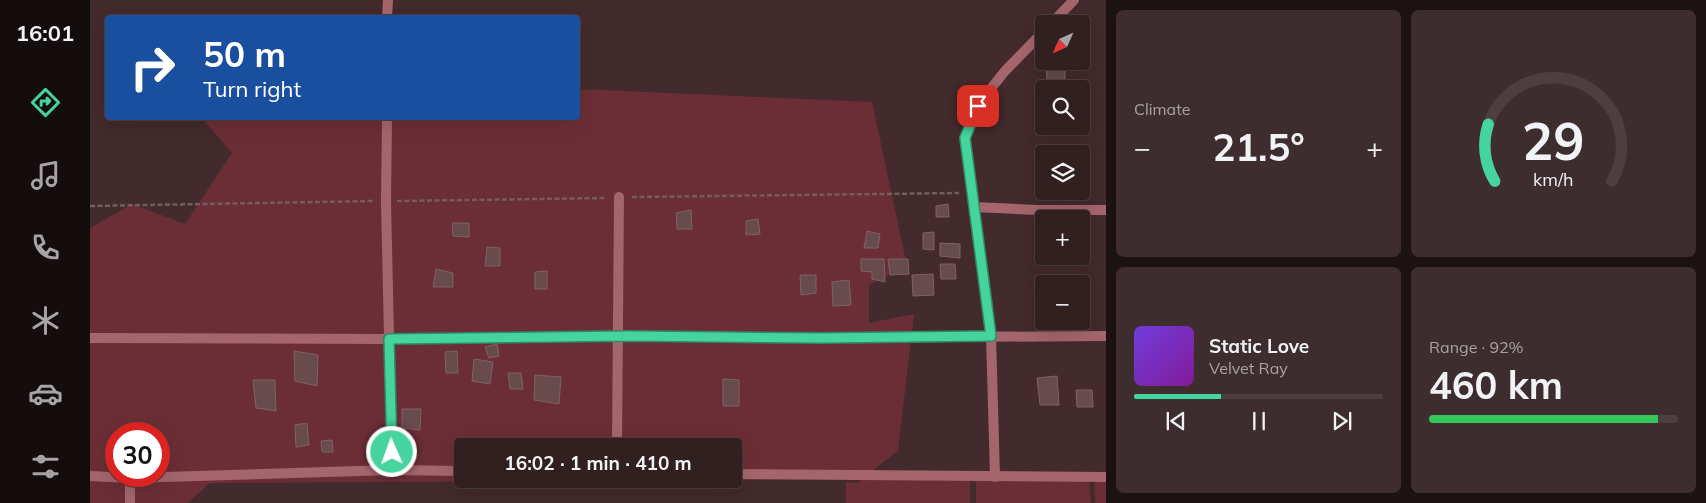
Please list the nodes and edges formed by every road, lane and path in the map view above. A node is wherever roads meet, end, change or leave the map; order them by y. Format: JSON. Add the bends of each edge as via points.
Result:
{"nodes":[{"id":1,"x":388,"y":0,"type":"edge"},
{"id":2,"x":1074,"y":0,"type":"edge"},
{"id":3,"x":388,"y":15,"type":"edge"},
{"id":4,"x":1060,"y":15,"type":"edge"},
{"id":5,"x":1035,"y":40,"type":"edge"},
{"id":6,"x":387,"y":120,"type":"edge"},
{"id":7,"x":973,"y":192,"type":"junction"},
{"id":8,"x":619,"y":197,"type":"junction"},
{"id":9,"x":386,"y":201,"type":"junction"},
{"id":10,"x":90,"y":206,"type":"edge"},
{"id":11,"x":975,"y":207,"type":"junction"},
{"id":12,"x":1106,"y":210,"type":"edge"},
{"id":13,"x":619,"y":336,"type":"junction"},
{"id":14,"x":991,"y":336,"type":"junction"},
{"id":15,"x":1106,"y":336,"type":"edge"},
{"id":16,"x":90,"y":338,"type":"edge"},
{"id":17,"x":389,"y":339,"type":"junction"},
{"id":18,"x":617,"y":438,"type":"edge"},
{"id":19,"x":392,"y":470,"type":"junction"},
{"id":20,"x":454,"y":471,"type":"edge"},
{"id":21,"x":742,"y":474,"type":"edge"},
{"id":22,"x":90,"y":476,"type":"edge"},
{"id":23,"x":995,"y":476,"type":"junction"},
{"id":24,"x":105,"y":477,"type":"edge"},
{"id":25,"x":170,"y":477,"type":"edge"},
{"id":26,"x":1106,"y":477,"type":"edge"},
{"id":27,"x":130,"y":487,"type":"edge"},
{"id":28,"x":130,"y":503,"type":"edge"}],
"edges":[{"from":1,"to":3,"type":"street"},
{"from":2,"to":4,"type":"street"},
{"from":5,"to":7,"type":"street","via":[[1005,70],[978,106],[965,138]]},
{"from":6,"to":9,"type":"street"},
{"from":7,"to":8,"type":"path"},
{"from":7,"to":11,"type":"street"},
{"from":8,"to":9,"type":"path"},
{"from":8,"to":13,"type":"street"},
{"from":9,"to":10,"type":"path"},
{"from":9,"to":17,"type":"street"},
{"from":11,"to":12,"type":"street"},
{"from":11,"to":14,"type":"street"},
{"from":13,"to":14,"type":"street"},
{"from":13,"to":17,"type":"street"},
{"from":13,"to":18,"type":"street"},
{"from":14,"to":15,"type":"street"},
{"from":14,"to":23,"type":"street"},
{"from":16,"to":17,"type":"street"},
{"from":17,"to":19,"type":"street"},
{"from":19,"to":20,"type":"street"},
{"from":19,"to":25,"type":"street"},
{"from":21,"to":23,"type":"street"},
{"from":22,"to":24,"type":"street"},
{"from":23,"to":26,"type":"street"},
{"from":27,"to":28,"type":"street"}]}
